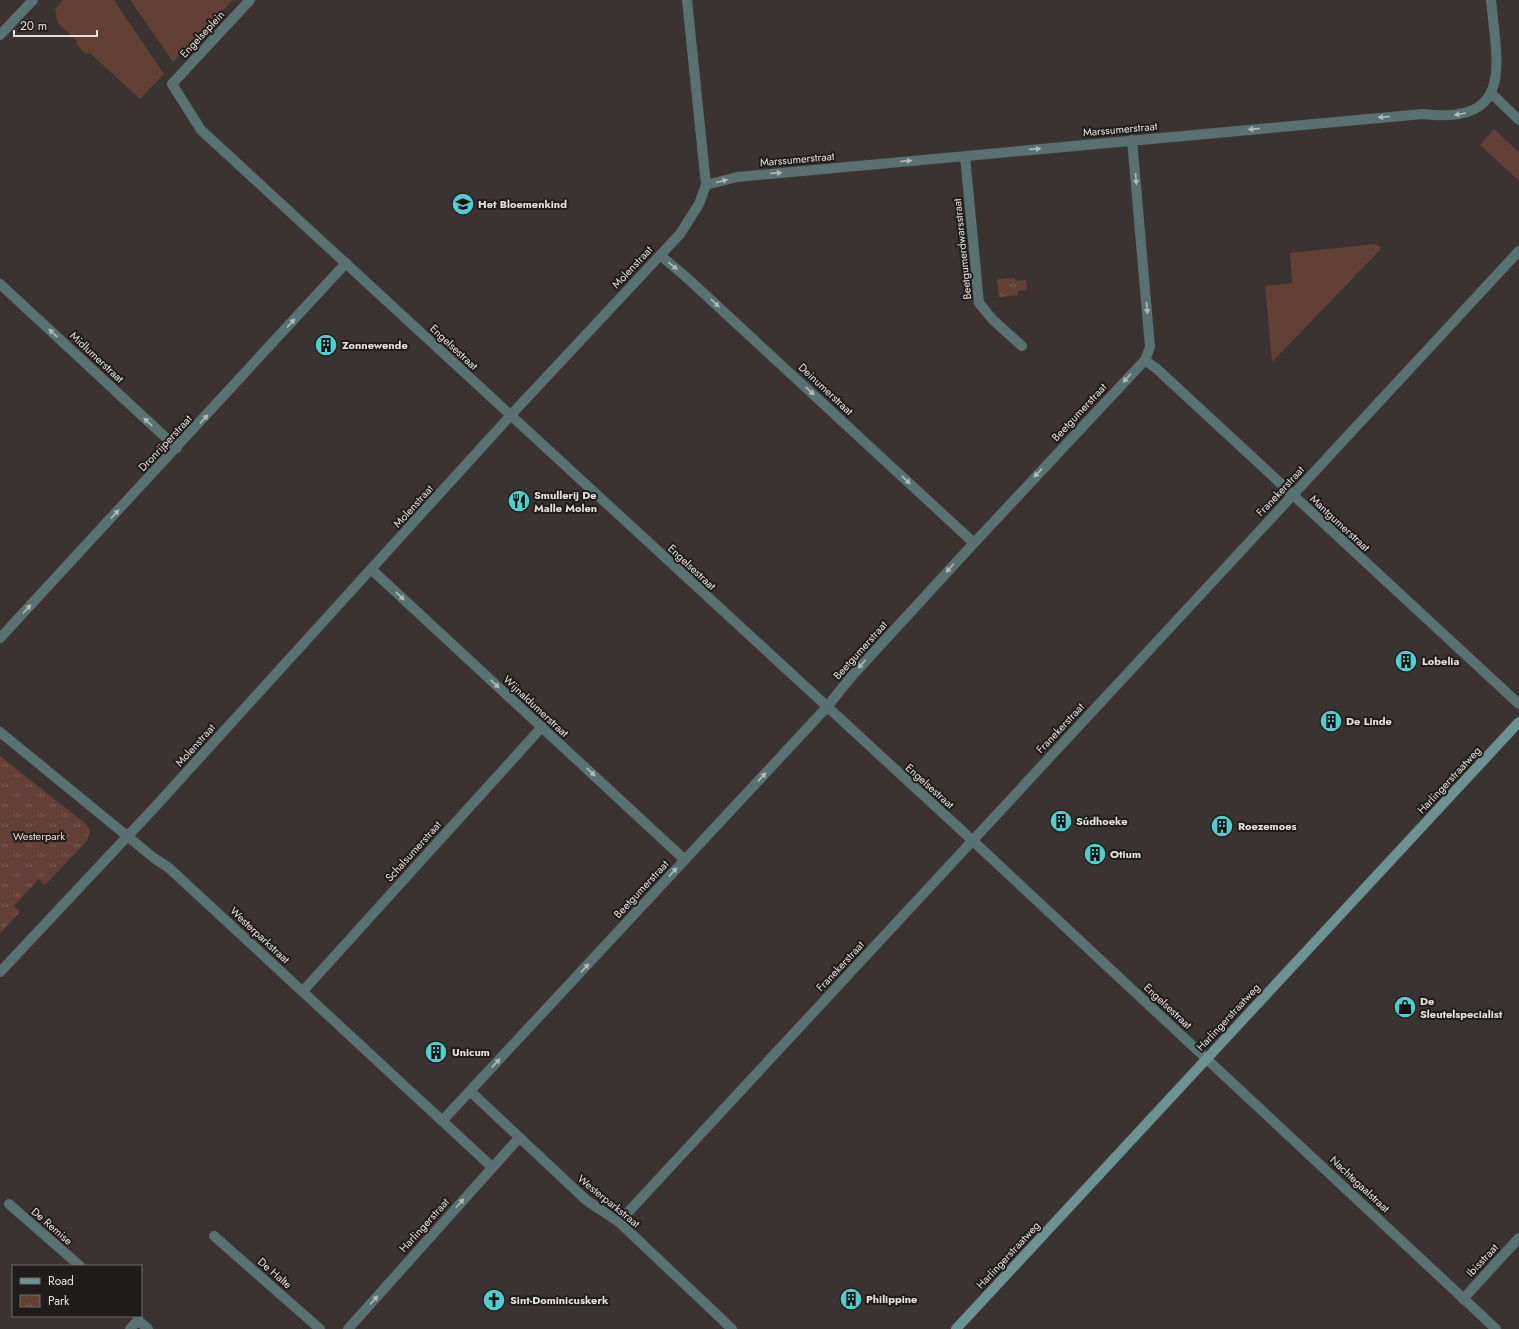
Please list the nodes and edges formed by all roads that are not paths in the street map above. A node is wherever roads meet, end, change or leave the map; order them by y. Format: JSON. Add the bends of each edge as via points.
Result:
{"nodes":[{"id":1,"x":33,"y":0,"type":"edge"},
{"id":2,"x":250,"y":0,"type":"edge"},
{"id":3,"x":687,"y":0,"type":"edge"},
{"id":4,"x":1491,"y":0,"type":"edge"},
{"id":5,"x":0,"y":35,"type":"edge"},
{"id":6,"x":172,"y":84,"type":"joint"},
{"id":7,"x":1491,"y":93,"type":"junction"},
{"id":8,"x":1519,"y":120,"type":"edge"},
{"id":9,"x":1132,"y":140,"type":"junction"},
{"id":10,"x":965,"y":156,"type":"junction"},
{"id":11,"x":706,"y":185,"type":"junction"},
{"id":12,"x":1519,"y":251,"type":"edge"},
{"id":13,"x":660,"y":256,"type":"junction"},
{"id":14,"x":346,"y":263,"type":"junction"},
{"id":15,"x":0,"y":284,"type":"edge"},
{"id":16,"x":1022,"y":346,"type":"dead end"},
{"id":17,"x":1145,"y":360,"type":"junction"},
{"id":18,"x":510,"y":416,"type":"junction"},
{"id":19,"x":177,"y":448,"type":"junction"},
{"id":20,"x":1292,"y":495,"type":"junction"},
{"id":21,"x":974,"y":543,"type":"junction"},
{"id":22,"x":371,"y":569,"type":"junction"},
{"id":23,"x":0,"y":638,"type":"edge"},
{"id":24,"x":1519,"y":704,"type":"edge"},
{"id":25,"x":826,"y":708,"type":"junction"},
{"id":26,"x":1519,"y":722,"type":"edge"},
{"id":27,"x":542,"y":727,"type":"junction"},
{"id":28,"x":0,"y":732,"type":"edge"},
{"id":29,"x":127,"y":836,"type":"junction"},
{"id":30,"x":972,"y":840,"type":"junction"},
{"id":31,"x":685,"y":860,"type":"junction"},
{"id":32,"x":0,"y":972,"type":"edge"},
{"id":33,"x":303,"y":991,"type":"junction"},
{"id":34,"x":1206,"y":1058,"type":"junction"},
{"id":35,"x":470,"y":1091,"type":"junction"},
{"id":36,"x":442,"y":1121,"type":"junction"},
{"id":37,"x":519,"y":1138,"type":"junction"},
{"id":38,"x":492,"y":1167,"type":"junction"},
{"id":39,"x":9,"y":1204,"type":"dead end"},
{"id":40,"x":619,"y":1222,"type":"junction"},
{"id":41,"x":214,"y":1236,"type":"dead end"},
{"id":42,"x":1519,"y":1238,"type":"edge"},
{"id":43,"x":79,"y":1265,"type":"edge"},
{"id":44,"x":1463,"y":1299,"type":"junction"},
{"id":45,"x":136,"y":1318,"type":"edge"},
{"id":46,"x":130,"y":1329,"type":"edge"},
{"id":47,"x":148,"y":1329,"type":"edge"},
{"id":48,"x":320,"y":1329,"type":"edge"},
{"id":49,"x":348,"y":1329,"type":"edge"},
{"id":50,"x":732,"y":1329,"type":"edge"},
{"id":51,"x":956,"y":1329,"type":"edge"},
{"id":52,"x":1496,"y":1329,"type":"edge"}],
"edges":[{"from":1,"to":5,"type":"street"},
{"from":2,"to":6,"type":"street","name":"Engelseplein"},
{"from":3,"to":11,"type":"street"},
{"from":4,"to":7,"type":"street","via":[[1497,63]]},
{"from":6,"to":14,"type":"street","name":"Engelsestraat","via":[[201,130]]},
{"from":7,"to":8,"type":"street"},
{"from":7,"to":9,"type":"street","name":"Marssumerstraat","one_way":true,"via":[[1473,110],[1462,114],[1423,114]]},
{"from":10,"to":9,"type":"street","name":"Marssumerstraat","one_way":true},
{"from":9,"to":17,"type":"street","one_way":true,"via":[[1150,347]]},
{"from":11,"to":10,"type":"street","name":"Marssumerstraat","one_way":true,"via":[[737,177]]},
{"from":10,"to":16,"type":"street","name":"Beetgumerdwarsstraat","via":[[979,303],[993,320]]},
{"from":11,"to":13,"type":"street","name":"Molenstraat","via":[[690,219]]},
{"from":12,"to":20,"type":"street","name":"Franekerstraat"},
{"from":13,"to":18,"type":"street","name":"Molenstraat"},
{"from":13,"to":21,"type":"street","name":"Deinumerstraat","one_way":true,"via":[[692,282]]},
{"from":14,"to":18,"type":"street","name":"Engelsestraat"},
{"from":19,"to":14,"type":"street","name":"Dronrijperstraat","one_way":true},
{"from":19,"to":15,"type":"street","name":"Midlumerstraat","one_way":true},
{"from":17,"to":20,"type":"street","name":"Mantgumerstraat"},
{"from":17,"to":21,"type":"street","name":"Beetgumerstraat","one_way":true},
{"from":18,"to":22,"type":"street","name":"Molenstraat"},
{"from":18,"to":25,"type":"street","name":"Engelsestraat"},
{"from":23,"to":19,"type":"street","name":"Dronrijperstraat","one_way":true},
{"from":20,"to":24,"type":"street","name":"Mantgumerstraat"},
{"from":20,"to":30,"type":"street","name":"Franekerstraat"},
{"from":21,"to":25,"type":"street","name":"Beetgumerstraat","one_way":true,"via":[[851,677]]},
{"from":22,"to":27,"type":"street","name":"Wijnaldumerstraat","one_way":true},
{"from":22,"to":29,"type":"street","name":"Molenstraat"},
{"from":25,"to":30,"type":"street","name":"Engelsestraat"},
{"from":31,"to":25,"type":"street","name":"Beetgumerstraat","one_way":true},
{"from":26,"to":34,"type":"main road","name":"Harlingerstraatweg"},
{"from":27,"to":31,"type":"street","name":"Wijnaldumerstraat","one_way":true},
{"from":27,"to":33,"type":"street","name":"Schalsumerstraat"},
{"from":28,"to":29,"type":"street","name":"Westerparkstraat"},
{"from":29,"to":32,"type":"street","name":"Molenstraat"},
{"from":29,"to":33,"type":"street","name":"Westerparkstraat","via":[[169,868]]},
{"from":30,"to":34,"type":"street","name":"Engelsestraat"},
{"from":30,"to":40,"type":"street","name":"Franekerstraat"},
{"from":35,"to":31,"type":"street","name":"Beetgumerstraat","one_way":true},
{"from":33,"to":36,"type":"street","name":"Westerparkstraat"},
{"from":34,"to":44,"type":"street","name":"Nachtegaalstraat","via":[[1401,1238],[1416,1256]]},
{"from":34,"to":51,"type":"main road","name":"Harlingerstraatweg"},
{"from":35,"to":36,"type":"street","name":"Beetgumerstraat"},
{"from":35,"to":37,"type":"street","name":"Westerparkstraat"},
{"from":36,"to":38,"type":"street","name":"Westerparkstraat"},
{"from":37,"to":38,"type":"street","name":"Harlingerstraat"},
{"from":37,"to":40,"type":"street","name":"Westerparkstraat","via":[[586,1200]]},
{"from":49,"to":38,"type":"street","name":"Harlingerstraat","one_way":true},
{"from":39,"to":43,"type":"street","name":"De Remise"},
{"from":40,"to":50,"type":"street","name":"Westerparkstraat"},
{"from":41,"to":48,"type":"street","name":"De Halte"},
{"from":42,"to":44,"type":"street","name":"Ibisstraat"},
{"from":44,"to":52,"type":"street","name":"Nachtegaalstraat"},
{"from":45,"to":46,"type":"street"},
{"from":45,"to":47,"type":"street"}]}
